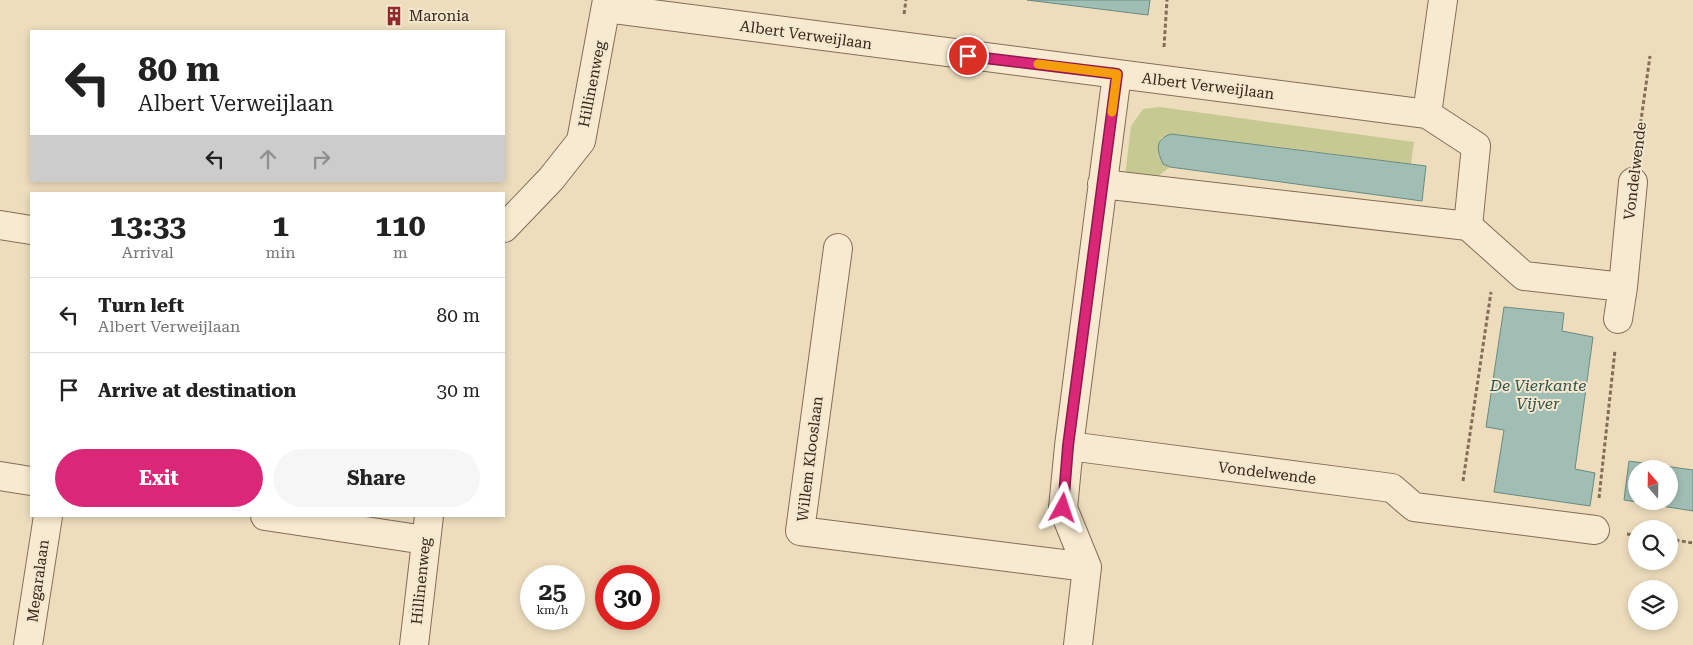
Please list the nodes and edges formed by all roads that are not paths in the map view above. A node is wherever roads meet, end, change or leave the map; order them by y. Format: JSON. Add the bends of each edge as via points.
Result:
{"nodes":[{"id":1,"x":1443,"y":0,"type":"edge"},
{"id":2,"x":607,"y":4,"type":"edge"},
{"id":3,"x":1117,"y":74,"type":"junction"},
{"id":4,"x":1427,"y":114,"type":"junction"},
{"id":5,"x":1633,"y":182,"type":"road end"},
{"id":6,"x":1102,"y":184,"type":"junction"},
{"id":7,"x":0,"y":225,"type":"edge"},
{"id":8,"x":1468,"y":226,"type":"junction"},
{"id":9,"x":505,"y":227,"type":"edge"},
{"id":10,"x":30,"y":230,"type":"edge"},
{"id":11,"x":838,"y":248,"type":"dead end"},
{"id":12,"x":1624,"y":287,"type":"junction"},
{"id":13,"x":1618,"y":320,"type":"road end"},
{"id":14,"x":1068,"y":446,"type":"junction"},
{"id":15,"x":0,"y":476,"type":"edge"},
{"id":16,"x":30,"y":481,"type":"edge"},
{"id":17,"x":48,"y":517,"type":"edge"},
{"id":18,"x":279,"y":517,"type":"edge"},
{"id":19,"x":427,"y":528,"type":"edge"},
{"id":20,"x":1596,"y":530,"type":"road end"},
{"id":21,"x":1087,"y":567,"type":"junction"},
{"id":22,"x":28,"y":645,"type":"edge"},
{"id":23,"x":414,"y":645,"type":"edge"},
{"id":24,"x":1078,"y":645,"type":"edge"}],
"edges":[{"from":1,"to":4,"type":"street"},
{"from":2,"to":3,"type":"street","name":"Albert Verweijlaan"},
{"from":2,"to":9,"type":"street","name":"Hillinenweg","via":[[582,141],[551,180]]},
{"from":3,"to":4,"type":"street","name":"Albert Verweijlaan"},
{"from":3,"to":6,"type":"street"},
{"from":4,"to":8,"type":"street","via":[[1476,146]]},
{"from":5,"to":12,"type":"street","name":"Vondelwende"},
{"from":6,"to":8,"type":"street"},
{"from":6,"to":14,"type":"street"},
{"from":7,"to":10,"type":"street"},
{"from":8,"to":12,"type":"street","via":[[1524,276]]},
{"from":11,"to":21,"type":"street","name":"Willem Klooslaan","via":[[800,531]]},
{"from":12,"to":13,"type":"street","name":"Vondelwende"},
{"from":14,"to":20,"type":"street","name":"Vondelwende","via":[[1392,488],[1414,507]]},
{"from":14,"to":21,"type":"street","via":[[1063,508]]},
{"from":15,"to":16,"type":"street"},
{"from":17,"to":22,"type":"street","name":"Megaralaan"},
{"from":18,"to":19,"type":"street"},
{"from":19,"to":23,"type":"street","name":"Hillinenweg"},
{"from":21,"to":24,"type":"street"}]}
